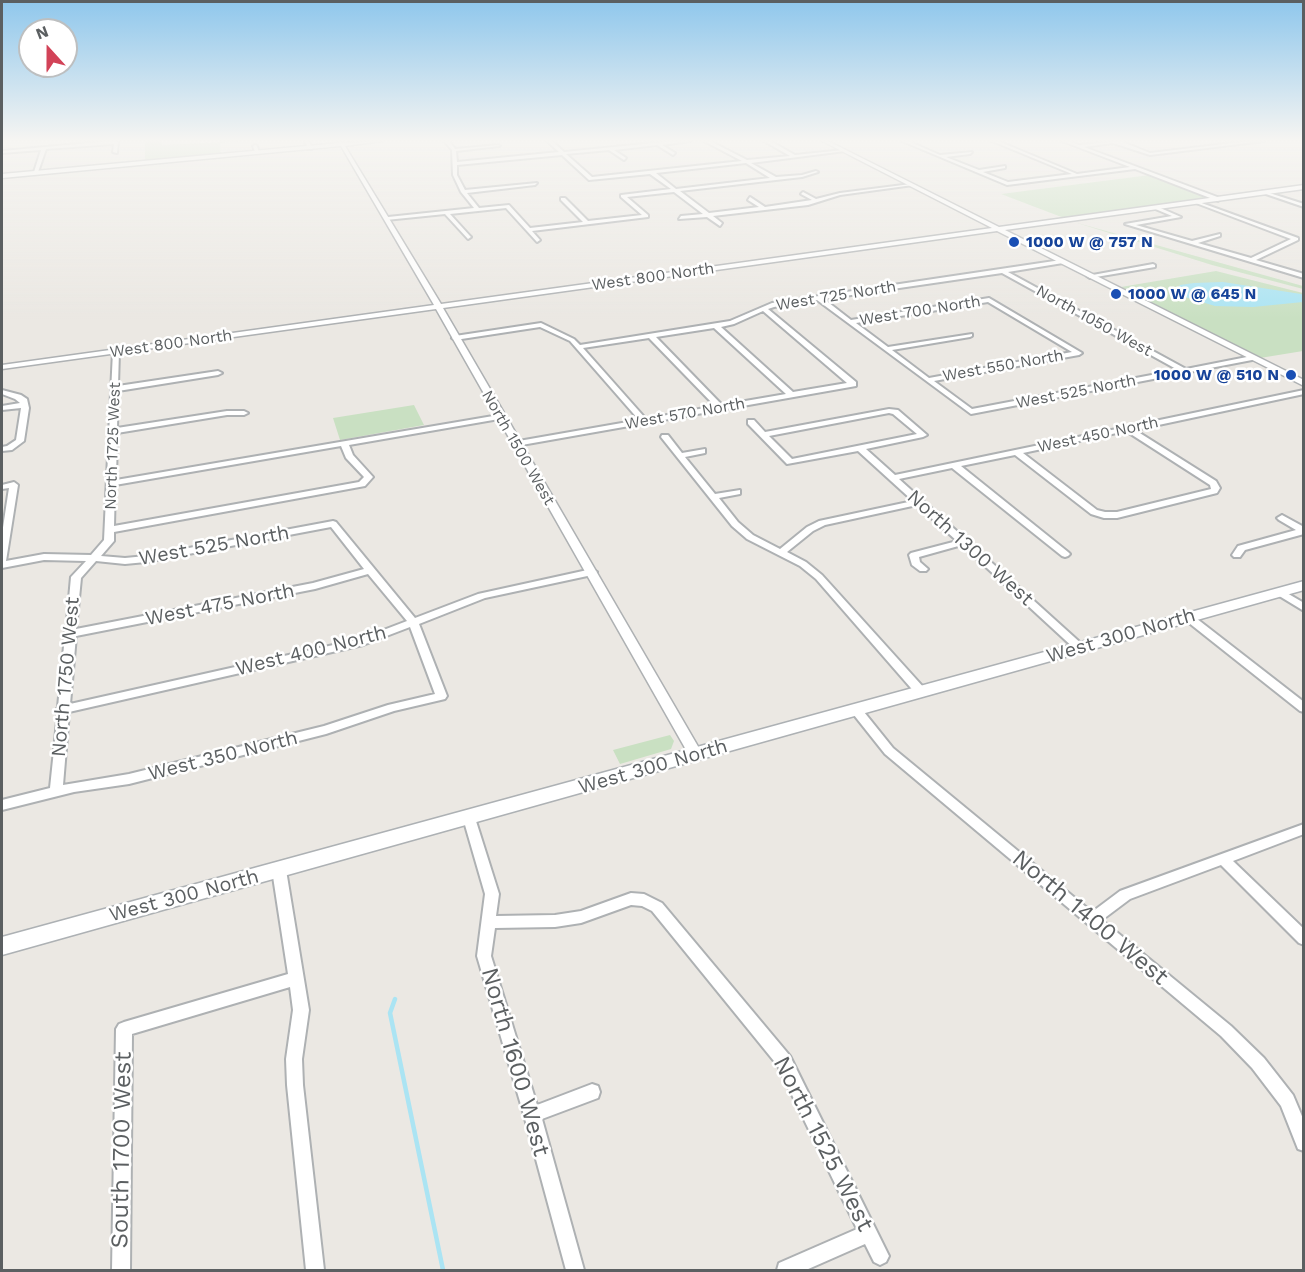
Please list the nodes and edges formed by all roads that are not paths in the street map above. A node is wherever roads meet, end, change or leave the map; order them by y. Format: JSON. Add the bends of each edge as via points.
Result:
{"nodes":[{"id":1,"x":376,"y":200,"type":"edge"},
{"id":2,"x":470,"y":200,"type":"edge"},
{"id":3,"x":563,"y":200,"type":"dead end"},
{"id":4,"x":627,"y":200,"type":"edge"},
{"id":5,"x":689,"y":200,"type":"edge"},
{"id":6,"x":752,"y":200,"type":"edge"},
{"id":7,"x":940,"y":200,"type":"edge"},
{"id":8,"x":1209,"y":200,"type":"edge"},
{"id":9,"x":1288,"y":200,"type":"edge"},
{"id":10,"x":816,"y":201,"type":"edge"},
{"id":11,"x":1198,"y":202,"type":"junction"},
{"id":12,"x":1304,"y":206,"type":"edge"},
{"id":13,"x":764,"y":208,"type":"junction"},
{"id":14,"x":1156,"y":208,"type":"junction"},
{"id":15,"x":477,"y":209,"type":"junction"},
{"id":16,"x":447,"y":213,"type":"junction"},
{"id":17,"x":708,"y":215,"type":"junction"},
{"id":18,"x":681,"y":218,"type":"dead end"},
{"id":19,"x":388,"y":219,"type":"junction"},
{"id":20,"x":587,"y":223,"type":"junction"},
{"id":21,"x":720,"y":224,"type":"dead end"},
{"id":22,"x":528,"y":230,"type":"junction"},
{"id":23,"x":997,"y":230,"type":"junction"},
{"id":24,"x":1218,"y":234,"type":"dead end"},
{"id":25,"x":468,"y":237,"type":"dead end"},
{"id":26,"x":537,"y":240,"type":"dead end"},
{"id":27,"x":1191,"y":243,"type":"junction"},
{"id":28,"x":1250,"y":261,"type":"junction"},
{"id":29,"x":1061,"y":262,"type":"junction"},
{"id":30,"x":1153,"y":266,"type":"dead end"},
{"id":31,"x":1002,"y":270,"type":"junction"},
{"id":32,"x":1090,"y":276,"type":"junction"},
{"id":33,"x":1304,"y":276,"type":"edge"},
{"id":34,"x":818,"y":298,"type":"junction"},
{"id":35,"x":437,"y":307,"type":"junction"},
{"id":36,"x":763,"y":308,"type":"junction"},
{"id":37,"x":850,"y":322,"type":"junction"},
{"id":38,"x":716,"y":326,"type":"junction"},
{"id":39,"x":970,"y":335,"type":"dead end"},
{"id":40,"x":651,"y":336,"type":"junction"},
{"id":41,"x":455,"y":338,"type":"junction"},
{"id":42,"x":578,"y":347,"type":"junction"},
{"id":43,"x":887,"y":349,"type":"junction"},
{"id":44,"x":116,"y":351,"type":"junction"},
{"id":45,"x":1079,"y":353,"type":"joint"},
{"id":46,"x":1252,"y":358,"type":"junction"},
{"id":47,"x":2,"y":367,"type":"edge"},
{"id":48,"x":1185,"y":371,"type":"junction"},
{"id":49,"x":218,"y":374,"type":"dead end"},
{"id":50,"x":928,"y":380,"type":"junction"},
{"id":51,"x":1304,"y":384,"type":"edge"},
{"id":52,"x":115,"y":389,"type":"junction"},
{"id":53,"x":2,"y":392,"type":"edge"},
{"id":54,"x":1304,"y":392,"type":"edge"},
{"id":55,"x":792,"y":395,"type":"junction"},
{"id":56,"x":25,"y":404,"type":"junction"},
{"id":57,"x":720,"y":407,"type":"junction"},
{"id":58,"x":2,"y":408,"type":"edge"},
{"id":59,"x":244,"y":413,"type":"dead end"},
{"id":60,"x":499,"y":417,"type":"junction"},
{"id":61,"x":644,"y":421,"type":"junction"},
{"id":62,"x":751,"y":422,"type":"dead end"},
{"id":63,"x":1128,"y":429,"type":"junction"},
{"id":64,"x":113,"y":431,"type":"junction"},
{"id":65,"x":763,"y":435,"type":"junction"},
{"id":66,"x":665,"y":437,"type":"dead end"},
{"id":67,"x":344,"y":443,"type":"junction"},
{"id":68,"x":516,"y":444,"type":"junction"},
{"id":69,"x":860,"y":448,"type":"junction"},
{"id":70,"x":2,"y":449,"type":"edge"},
{"id":71,"x":702,"y":451,"type":"dead end"},
{"id":72,"x":1016,"y":452,"type":"junction"},
{"id":73,"x":679,"y":456,"type":"junction"},
{"id":74,"x":954,"y":465,"type":"junction"},
{"id":75,"x":892,"y":478,"type":"junction"},
{"id":76,"x":112,"y":483,"type":"junction"},
{"id":77,"x":2,"y":487,"type":"edge"},
{"id":78,"x":737,"y":492,"type":"dead end"},
{"id":79,"x":713,"y":497,"type":"junction"},
{"id":80,"x":919,"y":502,"type":"junction"},
{"id":81,"x":1282,"y":518,"type":"dead end"},
{"id":82,"x":1304,"y":531,"type":"edge"},
{"id":83,"x":109,"y":535,"type":"junction"},
{"id":84,"x":964,"y":542,"type":"junction"},
{"id":85,"x":782,"y":552,"type":"junction"},
{"id":86,"x":1065,"y":554,"type":"dead end"},
{"id":87,"x":1237,"y":555,"type":"dead end"},
{"id":88,"x":95,"y":558,"type":"junction"},
{"id":89,"x":2,"y":560,"type":"edge"},
{"id":90,"x":2,"y":565,"type":"edge"},
{"id":91,"x":922,"y":569,"type":"dead end"},
{"id":92,"x":370,"y":570,"type":"junction"},
{"id":93,"x":592,"y":572,"type":"junction"},
{"id":94,"x":1304,"y":585,"type":"edge"},
{"id":95,"x":1280,"y":592,"type":"junction"},
{"id":96,"x":1304,"y":608,"type":"edge"},
{"id":97,"x":1188,"y":617,"type":"junction"},
{"id":98,"x":414,"y":623,"type":"junction"},
{"id":99,"x":69,"y":634,"type":"junction"},
{"id":100,"x":1080,"y":648,"type":"junction"},
{"id":101,"x":921,"y":692,"type":"junction"},
{"id":102,"x":1304,"y":708,"type":"edge"},
{"id":103,"x":62,"y":710,"type":"junction"},
{"id":104,"x":856,"y":710,"type":"junction"},
{"id":105,"x":696,"y":755,"type":"junction"},
{"id":106,"x":56,"y":792,"type":"junction"},
{"id":107,"x":2,"y":805,"type":"edge"},
{"id":108,"x":469,"y":818,"type":"junction"},
{"id":109,"x":1304,"y":829,"type":"edge"},
{"id":110,"x":1223,"y":859,"type":"junction"},
{"id":111,"x":279,"y":870,"type":"junction"},
{"id":112,"x":1092,"y":920,"type":"junction"},
{"id":113,"x":489,"y":922,"type":"junction"},
{"id":114,"x":1304,"y":939,"type":"edge"},
{"id":115,"x":2,"y":946,"type":"edge"},
{"id":116,"x":297,"y":978,"type":"junction"},
{"id":117,"x":592,"y":1092,"type":"dead end"},
{"id":118,"x":532,"y":1115,"type":"junction"},
{"id":119,"x":1304,"y":1143,"type":"edge"},
{"id":120,"x":869,"y":1233,"type":"junction"},
{"id":121,"x":880,"y":1256,"type":"dead end"},
{"id":122,"x":121,"y":1270,"type":"edge"},
{"id":123,"x":315,"y":1270,"type":"edge"},
{"id":124,"x":575,"y":1270,"type":"edge"},
{"id":125,"x":786,"y":1270,"type":"edge"}],
"edges":[{"from":1,"to":19,"type":"street","name":"North 1500 West"},
{"from":2,"to":15,"type":"street"},
{"from":3,"to":20,"type":"street"},
{"from":4,"to":20,"type":"street","via":[[646,216]]},
{"from":5,"to":17,"type":"street"},
{"from":6,"to":13,"type":"street"},
{"from":7,"to":23,"type":"street"},
{"from":8,"to":11,"type":"street","name":"West 800 North"},
{"from":9,"to":12,"type":"street"},
{"from":10,"to":13,"type":"street"},
{"from":11,"to":14,"type":"street","name":"West 800 North"},
{"from":11,"to":28,"type":"street","via":[[1296,239]]},
{"from":13,"to":17,"type":"street"},
{"from":14,"to":23,"type":"street","name":"West 800 North"},
{"from":14,"to":27,"type":"street","via":[[1178,217],[1128,224]]},
{"from":15,"to":16,"type":"street"},
{"from":15,"to":22,"type":"street","via":[[507,206]]},
{"from":16,"to":19,"type":"street"},
{"from":16,"to":25,"type":"street"},
{"from":17,"to":18,"type":"street"},
{"from":17,"to":21,"type":"street"},
{"from":19,"to":35,"type":"street","name":"North 1500 West"},
{"from":20,"to":22,"type":"street"},
{"from":22,"to":26,"type":"street"},
{"from":23,"to":29,"type":"street"},
{"from":23,"to":35,"type":"street","name":"West 800 North"},
{"from":24,"to":27,"type":"street"},
{"from":27,"to":28,"type":"street"},
{"from":28,"to":33,"type":"street"},
{"from":29,"to":31,"type":"street","name":"West 725 North"},
{"from":29,"to":32,"type":"street"},
{"from":30,"to":32,"type":"street"},
{"from":31,"to":34,"type":"street","name":"West 725 North"},
{"from":31,"to":48,"type":"street","name":"North 1050 West"},
{"from":32,"to":46,"type":"street"},
{"from":34,"to":36,"type":"street","name":"West 725 North"},
{"from":34,"to":37,"type":"street"},
{"from":35,"to":41,"type":"street","name":"North 1500 West"},
{"from":35,"to":44,"type":"street","name":"West 800 North"},
{"from":36,"to":38,"type":"street","name":"West 725 North","via":[[741,320]]},
{"from":36,"to":55,"type":"street","name":"West 570 North","via":[[853,384]]},
{"from":37,"to":43,"type":"street"},
{"from":37,"to":45,"type":"street","name":"West 700 North","via":[[989,300]]},
{"from":38,"to":40,"type":"street","name":"West 725 North"},
{"from":38,"to":55,"type":"street"},
{"from":39,"to":43,"type":"street"},
{"from":40,"to":42,"type":"street","name":"West 725 North"},
{"from":40,"to":57,"type":"street"},
{"from":41,"to":42,"type":"street","via":[[541,325]]},
{"from":41,"to":60,"type":"street","name":"North 1500 West"},
{"from":42,"to":61,"type":"street"},
{"from":43,"to":50,"type":"street"},
{"from":44,"to":47,"type":"street","name":"West 800 North"},
{"from":44,"to":52,"type":"street","name":"North 1725 West"},
{"from":45,"to":50,"type":"street","name":"West 550 North"},
{"from":46,"to":48,"type":"street","name":"West 525 North"},
{"from":46,"to":51,"type":"street"},
{"from":48,"to":50,"type":"street","name":"West 525 North","via":[[971,412]]},
{"from":49,"to":52,"type":"street"},
{"from":52,"to":64,"type":"street","name":"North 1725 West"},
{"from":53,"to":56,"type":"street"},
{"from":54,"to":63,"type":"street","name":"West 450 North"},
{"from":55,"to":57,"type":"street","name":"West 570 North"},
{"from":56,"to":58,"type":"street"},
{"from":56,"to":70,"type":"street","via":[[20,441]]},
{"from":57,"to":61,"type":"street","name":"West 570 North"},
{"from":59,"to":64,"type":"street"},
{"from":60,"to":67,"type":"street"},
{"from":60,"to":68,"type":"street","name":"North 1500 West"},
{"from":61,"to":68,"type":"street","name":"West 570 North"},
{"from":62,"to":65,"type":"street"},
{"from":63,"to":72,"type":"street","name":"West 450 North"},
{"from":63,"to":72,"type":"street","via":[[1216,488],[1214,491],[1104,515],[1094,512]]},
{"from":64,"to":76,"type":"street","name":"North 1725 West"},
{"from":65,"to":69,"type":"street","via":[[790,462]]},
{"from":65,"to":69,"type":"street","via":[[895,412],[922,435]]},
{"from":66,"to":73,"type":"street"},
{"from":67,"to":76,"type":"street"},
{"from":67,"to":83,"type":"street","via":[[369,477],[362,484]]},
{"from":68,"to":93,"type":"street","name":"North 1500 West"},
{"from":69,"to":75,"type":"street","name":"North 1300 West"},
{"from":71,"to":73,"type":"street"},
{"from":72,"to":74,"type":"street","name":"West 450 North"},
{"from":73,"to":79,"type":"street"},
{"from":74,"to":75,"type":"street","name":"West 450 North"},
{"from":74,"to":86,"type":"street"},
{"from":75,"to":80,"type":"street","name":"North 1300 West"},
{"from":76,"to":83,"type":"street","name":"North 1725 West"},
{"from":77,"to":89,"type":"street","via":[[14,485]]},
{"from":78,"to":79,"type":"street"},
{"from":79,"to":85,"type":"street","via":[[750,537]]},
{"from":80,"to":84,"type":"street","name":"North 1300 West"},
{"from":80,"to":85,"type":"street","via":[[822,524]]},
{"from":81,"to":82,"type":"street"},
{"from":82,"to":87,"type":"street","via":[[1240,548]]},
{"from":83,"to":88,"type":"street","name":"North 1750 West"},
{"from":84,"to":91,"type":"street","via":[[914,555],[915,564]]},
{"from":84,"to":100,"type":"street","name":"North 1300 West"},
{"from":85,"to":101,"type":"street","via":[[819,577]]},
{"from":88,"to":90,"type":"street","via":[[44,558]]},
{"from":88,"to":92,"type":"street","name":"West 525 North","via":[[146,559],[333,524]]},
{"from":88,"to":99,"type":"street","name":"North 1750 West","via":[[76,577]]},
{"from":92,"to":98,"type":"street"},
{"from":92,"to":99,"type":"street","name":"West 475 North","via":[[315,586]]},
{"from":93,"to":98,"type":"street","name":"West 400 North","via":[[482,596]]},
{"from":93,"to":105,"type":"street","name":"North 1500 West"},
{"from":94,"to":95,"type":"main road","name":"West 300 North"},
{"from":95,"to":96,"type":"street"},
{"from":95,"to":97,"type":"main road","name":"West 300 North"},
{"from":97,"to":100,"type":"main road","name":"West 300 North"},
{"from":97,"to":102,"type":"street"},
{"from":98,"to":103,"type":"street","name":"West 400 North","via":[[363,642]]},
{"from":98,"to":106,"type":"street","name":"West 350 North","via":[[441,696],[292,739],[129,779]]},
{"from":99,"to":103,"type":"street","name":"North 1750 West"},
{"from":100,"to":101,"type":"main road","name":"West 300 North"},
{"from":101,"to":104,"type":"main road","name":"West 300 North"},
{"from":103,"to":106,"type":"street","name":"North 1750 West"},
{"from":104,"to":105,"type":"main road","name":"West 300 North"},
{"from":104,"to":112,"type":"street","name":"North 1400 West","via":[[889,751]]},
{"from":105,"to":108,"type":"main road","name":"West 300 North"},
{"from":106,"to":107,"type":"street","name":"West 350 North"},
{"from":108,"to":111,"type":"main road","name":"West 300 North"},
{"from":108,"to":113,"type":"street","name":"North 1600 West","via":[[492,894]]},
{"from":109,"to":110,"type":"street"},
{"from":110,"to":112,"type":"street","via":[[1125,895]]},
{"from":110,"to":114,"type":"street"},
{"from":111,"to":115,"type":"main road","name":"West 300 North"},
{"from":111,"to":116,"type":"street"},
{"from":112,"to":119,"type":"street","name":"North 1400 West","via":[[1226,1031],[1258,1064],[1287,1101]]},
{"from":113,"to":118,"type":"street","name":"North 1600 West","via":[[484,956]]},
{"from":113,"to":120,"type":"street","name":"North 1525 West","via":[[555,921],[630,899],[645,900],[657,908],[784,1060]]},
{"from":116,"to":122,"type":"street","name":"South 1700 West","via":[[124,1029]]},
{"from":116,"to":123,"type":"street","via":[[301,1010],[294,1059],[295,1085]]},
{"from":117,"to":118,"type":"street"},
{"from":118,"to":124,"type":"street","name":"North 1600 West"},
{"from":120,"to":121,"type":"street","name":"North 1525 West"},
{"from":120,"to":125,"type":"street"}]}
